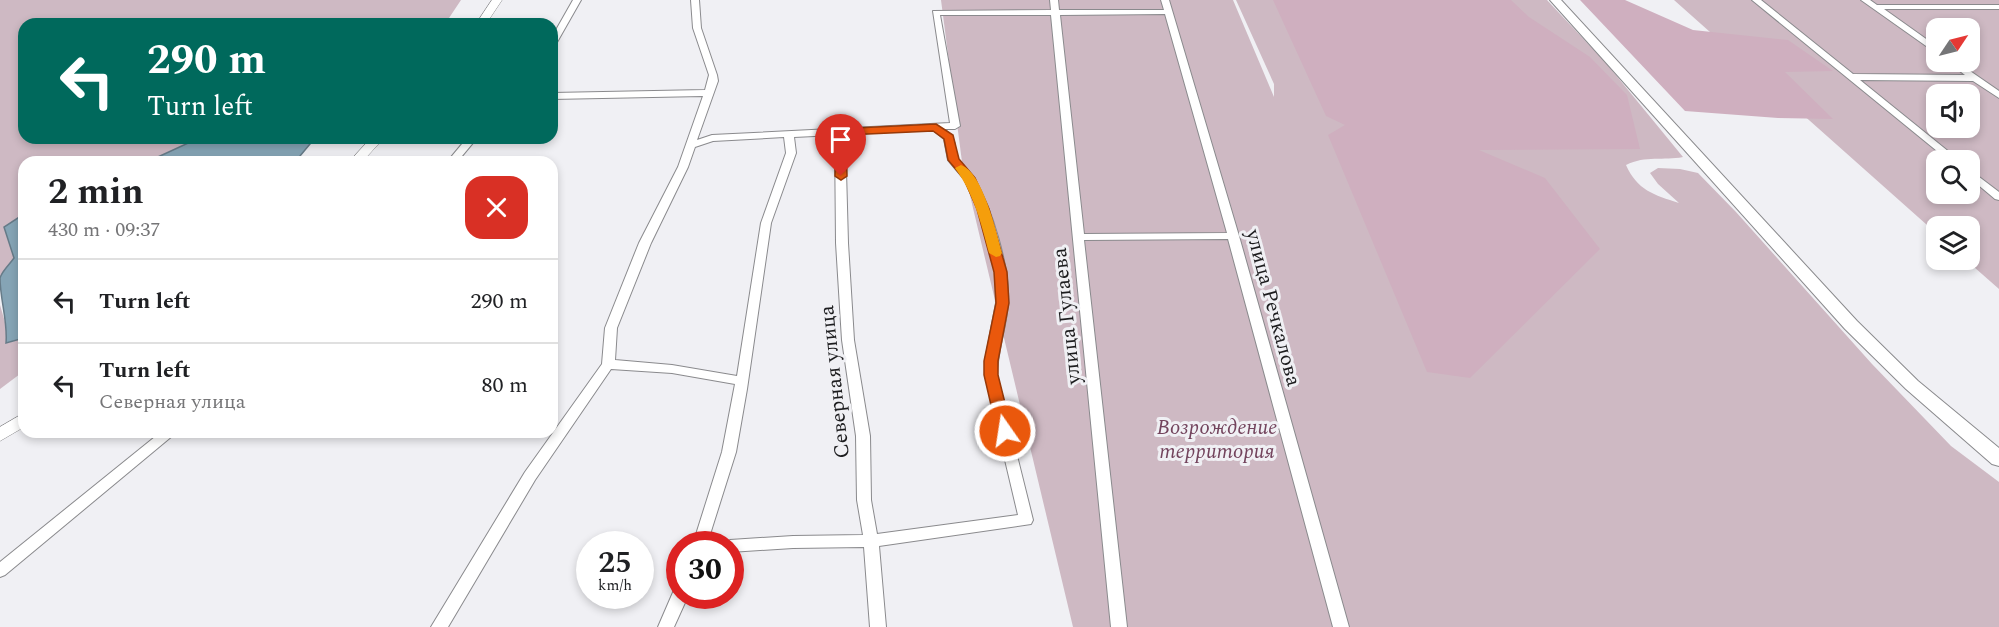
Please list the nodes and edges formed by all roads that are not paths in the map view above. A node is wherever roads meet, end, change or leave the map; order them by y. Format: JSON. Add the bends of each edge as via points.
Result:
{"nodes":[{"id":1,"x":497,"y":0,"type":"edge"},
{"id":2,"x":577,"y":0,"type":"edge"},
{"id":3,"x":695,"y":0,"type":"edge"},
{"id":4,"x":1555,"y":0,"type":"edge"},
{"id":5,"x":1756,"y":0,"type":"edge"},
{"id":6,"x":1865,"y":0,"type":"edge"},
{"id":7,"x":1976,"y":0,"type":"edge"},
{"id":8,"x":1054,"y":6,"type":"edge"},
{"id":9,"x":1167,"y":6,"type":"edge"},
{"id":10,"x":1874,"y":7,"type":"junction"},
{"id":11,"x":1987,"y":7,"type":"junction"},
{"id":12,"x":1999,"y":7,"type":"edge"},
{"id":13,"x":1999,"y":14,"type":"edge"},
{"id":14,"x":485,"y":18,"type":"edge"},
{"id":15,"x":558,"y":33,"type":"edge"},
{"id":16,"x":1926,"y":43,"type":"edge"},
{"id":17,"x":1966,"y":72,"type":"edge"},
{"id":18,"x":1851,"y":77,"type":"junction"},
{"id":19,"x":1975,"y":78,"type":"junction"},
{"id":20,"x":707,"y":93,"type":"junction"},
{"id":21,"x":1999,"y":94,"type":"edge"},
{"id":22,"x":558,"y":96,"type":"edge"},
{"id":23,"x":936,"y":128,"type":"junction"},
{"id":24,"x":840,"y":132,"type":"junction"},
{"id":25,"x":789,"y":135,"type":"junction"},
{"id":26,"x":372,"y":144,"type":"edge"},
{"id":27,"x":467,"y":144,"type":"edge"},
{"id":28,"x":691,"y":145,"type":"junction"},
{"id":29,"x":1942,"y":150,"type":"edge"},
{"id":30,"x":361,"y":156,"type":"edge"},
{"id":31,"x":457,"y":156,"type":"edge"},
{"id":32,"x":1980,"y":181,"type":"edge"},
{"id":33,"x":1999,"y":197,"type":"edge"},
{"id":34,"x":1233,"y":236,"type":"junction"},
{"id":35,"x":1078,"y":237,"type":"junction"},
{"id":36,"x":608,"y":364,"type":"junction"},
{"id":37,"x":741,"y":381,"type":"junction"},
{"id":38,"x":18,"y":422,"type":"edge"},
{"id":39,"x":0,"y":435,"type":"edge"},
{"id":40,"x":558,"y":436,"type":"edge"},
{"id":41,"x":163,"y":438,"type":"edge"},
{"id":42,"x":556,"y":438,"type":"edge"},
{"id":43,"x":1999,"y":459,"type":"edge"},
{"id":44,"x":704,"y":531,"type":"edge"},
{"id":45,"x":871,"y":541,"type":"junction"},
{"id":46,"x":744,"y":545,"type":"edge"},
{"id":47,"x":0,"y":572,"type":"edge"},
{"id":48,"x":674,"y":609,"type":"edge"},
{"id":49,"x":439,"y":627,"type":"edge"},
{"id":50,"x":666,"y":627,"type":"edge"},
{"id":51,"x":878,"y":627,"type":"edge"},
{"id":52,"x":1119,"y":627,"type":"edge"},
{"id":53,"x":1341,"y":627,"type":"edge"}],
"edges":[{"from":1,"to":14,"type":"street"},
{"from":2,"to":15,"type":"street"},
{"from":3,"to":20,"type":"street","via":[[695,24],[713,75]]},
{"from":4,"to":43,"type":"main road","via":[[1851,325],[1912,385]]},
{"from":5,"to":18,"type":"street"},
{"from":6,"to":10,"type":"street"},
{"from":7,"to":11,"type":"street"},
{"from":8,"to":9,"type":"street"},
{"from":8,"to":23,"type":"street","via":[[936,14],[955,126]]},
{"from":8,"to":35,"type":"street","name":"улица Гулаева"},
{"from":9,"to":34,"type":"street","name":"улица Речкалова"},
{"from":10,"to":11,"type":"street"},
{"from":10,"to":16,"type":"street"},
{"from":11,"to":12,"type":"street"},
{"from":11,"to":13,"type":"street"},
{"from":17,"to":19,"type":"street"},
{"from":18,"to":19,"type":"street"},
{"from":18,"to":29,"type":"street"},
{"from":19,"to":21,"type":"street"},
{"from":20,"to":22,"type":"street"},
{"from":20,"to":28,"type":"street"},
{"from":23,"to":24,"type":"street"},
{"from":23,"to":45,"type":"street","via":[[949,138],[953,160],[969,178],[983,209],[1001,272],[1002,303],[991,375],[1026,520]]},
{"from":24,"to":25,"type":"street"},
{"from":24,"to":45,"type":"street","name":"Северная улица","via":[[848,340],[863,436],[864,500]]},
{"from":25,"to":28,"type":"street","via":[[712,138]]},
{"from":25,"to":37,"type":"street","via":[[791,153],[766,223]]},
{"from":26,"to":30,"type":"street"},
{"from":27,"to":31,"type":"street"},
{"from":28,"to":36,"type":"street","via":[[610,328]]},
{"from":32,"to":33,"type":"street"},
{"from":34,"to":35,"type":"street"},
{"from":34,"to":53,"type":"street","name":"улица Речкалова"},
{"from":35,"to":52,"type":"street","name":"улица Гулаева"},
{"from":36,"to":37,"type":"street","via":[[672,369]]},
{"from":36,"to":40,"type":"street"},
{"from":37,"to":44,"type":"street","via":[[729,452]]},
{"from":38,"to":39,"type":"street"},
{"from":41,"to":47,"type":"street"},
{"from":42,"to":49,"type":"street"},
{"from":45,"to":46,"type":"street"},
{"from":45,"to":51,"type":"street","name":"Северная улица"},
{"from":48,"to":50,"type":"street"}]}
